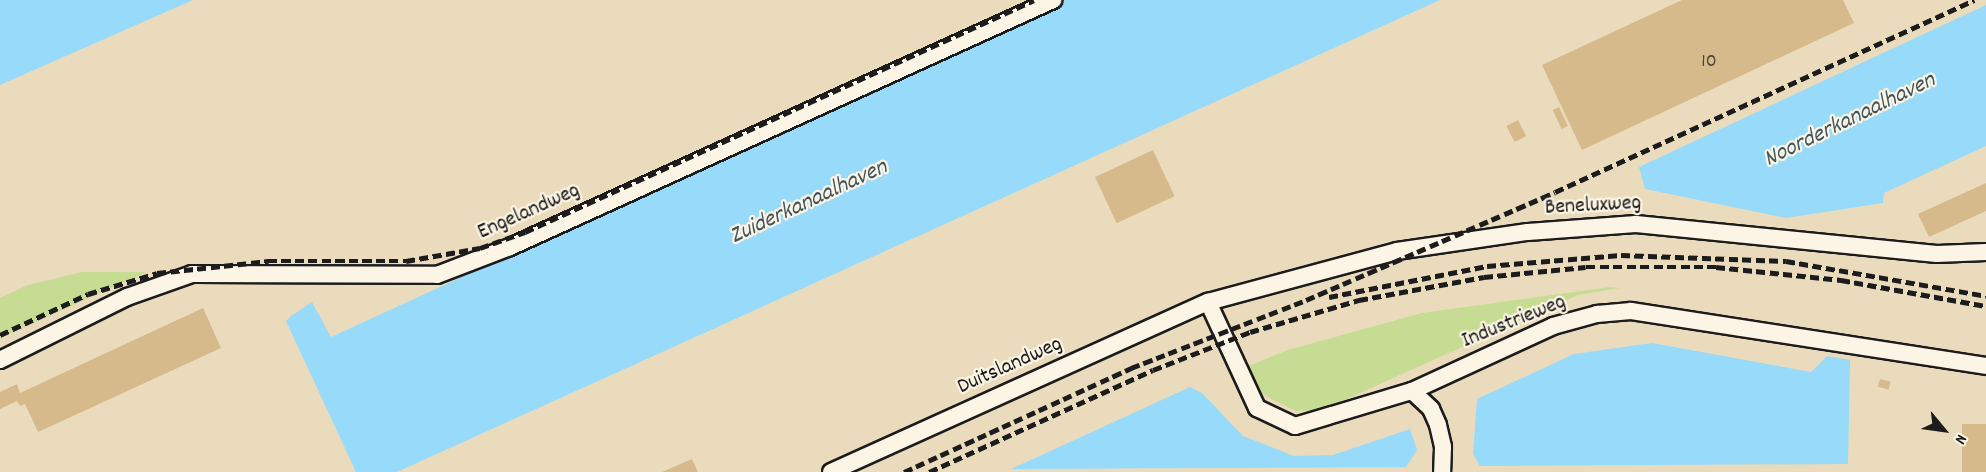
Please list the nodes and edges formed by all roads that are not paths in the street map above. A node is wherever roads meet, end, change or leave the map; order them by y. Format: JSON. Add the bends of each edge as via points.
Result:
{"nodes":[{"id":1,"x":1053,"y":0,"type":"edge"},
{"id":2,"x":1986,"y":252,"type":"edge"},
{"id":3,"x":1208,"y":302,"type":"junction"},
{"id":4,"x":0,"y":360,"type":"edge"},
{"id":5,"x":1986,"y":366,"type":"edge"},
{"id":6,"x":1412,"y":391,"type":"junction"},
{"id":7,"x":831,"y":472,"type":"edge"},
{"id":8,"x":1442,"y":472,"type":"edge"}],
"edges":[{"from":1,"to":4,"type":"street","name":"Engelandweg","via":[[510,247],[437,275],[192,274],[127,297]]},
{"from":2,"to":3,"type":"street","name":"Beneluxweg","via":[[1936,254],[1636,224],[1436,244],[1356,260]]},
{"from":3,"to":6,"type":"street","name":"Industrieweg","via":[[1257,408],[1295,426]]},
{"from":3,"to":7,"type":"street","name":"Duitslandweg"},
{"from":5,"to":6,"type":"street","name":"Industrieweg","via":[[1631,311],[1597,314],[1553,326]]},
{"from":6,"to":8,"type":"street","via":[[1431,409],[1438,425],[1443,447]]}]}
